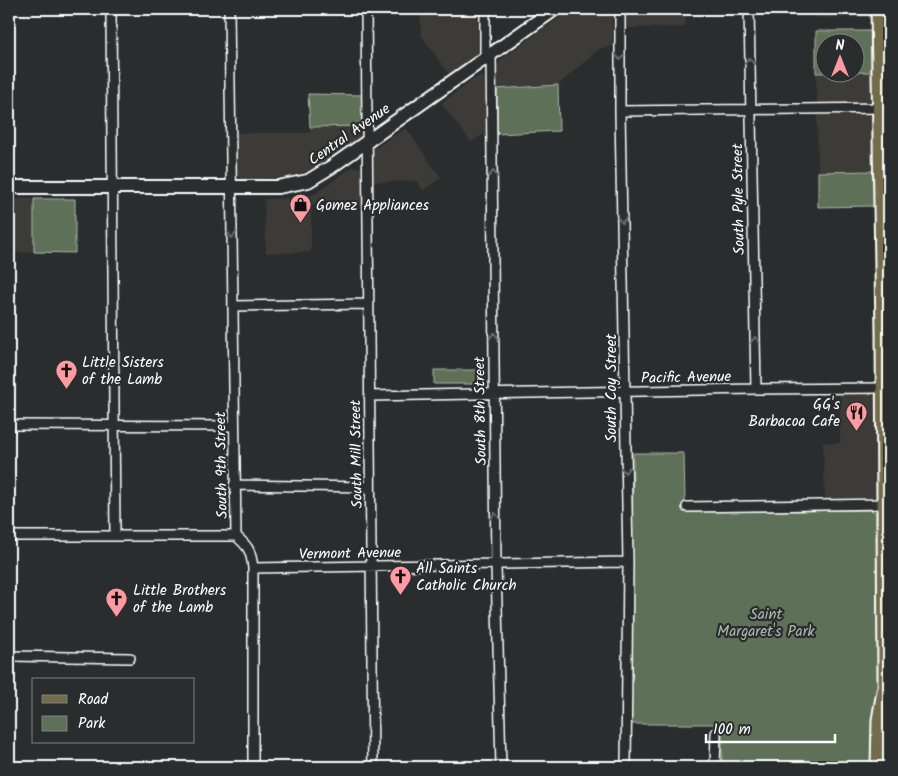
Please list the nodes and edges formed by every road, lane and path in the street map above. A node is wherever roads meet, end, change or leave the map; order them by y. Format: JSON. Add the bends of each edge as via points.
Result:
{"nodes":[{"id":1,"x":111,"y":9,"type":"edge"},
{"id":2,"x":229,"y":9,"type":"edge"},
{"id":3,"x":366,"y":9,"type":"edge"},
{"id":4,"x":486,"y":9,"type":"edge"},
{"id":5,"x":555,"y":9,"type":"edge"},
{"id":6,"x":620,"y":9,"type":"edge"},
{"id":7,"x":749,"y":9,"type":"edge"},
{"id":8,"x":879,"y":9,"type":"edge"},
{"id":9,"x":488,"y":56,"type":"junction"},
{"id":10,"x":885,"y":108,"type":"edge"},
{"id":11,"x":750,"y":110,"type":"junction"},
{"id":12,"x":620,"y":111,"type":"junction"},
{"id":13,"x":367,"y":141,"type":"junction"},
{"id":14,"x":9,"y":186,"type":"edge"},
{"id":15,"x":113,"y":187,"type":"junction"},
{"id":16,"x":231,"y":187,"type":"junction"},
{"id":17,"x":886,"y":198,"type":"edge"},
{"id":18,"x":369,"y":304,"type":"junction"},
{"id":19,"x":234,"y":306,"type":"junction"},
{"id":20,"x":887,"y":324,"type":"edge"},
{"id":21,"x":756,"y":388,"type":"junction"},
{"id":22,"x":884,"y":388,"type":"junction"},
{"id":23,"x":624,"y":392,"type":"junction"},
{"id":24,"x":494,"y":394,"type":"junction"},
{"id":25,"x":369,"y":396,"type":"junction"},
{"id":26,"x":9,"y":425,"type":"edge"},
{"id":27,"x":115,"y":425,"type":"junction"},
{"id":28,"x":234,"y":426,"type":"junction"},
{"id":29,"x":234,"y":485,"type":"junction"},
{"id":30,"x":370,"y":487,"type":"junction"},
{"id":31,"x":888,"y":504,"type":"edge"},
{"id":32,"x":687,"y":508,"type":"dead end"},
{"id":33,"x":9,"y":536,"type":"edge"},
{"id":34,"x":115,"y":536,"type":"junction"},
{"id":35,"x":236,"y":536,"type":"junction"},
{"id":36,"x":628,"y":562,"type":"junction"},
{"id":37,"x":496,"y":565,"type":"junction"},
{"id":38,"x":371,"y":566,"type":"junction"},
{"id":39,"x":253,"y":568,"type":"junction"},
{"id":40,"x":9,"y":656,"type":"edge"},
{"id":41,"x":130,"y":658,"type":"dead end"},
{"id":42,"x":886,"y":682,"type":"junction"},
{"id":43,"x":889,"y":704,"type":"edge"},
{"id":44,"x":716,"y":733,"type":"dead end"},
{"id":45,"x":254,"y":767,"type":"edge"},
{"id":46,"x":373,"y":767,"type":"edge"},
{"id":47,"x":501,"y":767,"type":"edge"},
{"id":48,"x":626,"y":767,"type":"edge"},
{"id":49,"x":716,"y":767,"type":"edge"},
{"id":50,"x":879,"y":767,"type":"edge"}],
"edges":[{"from":1,"to":15,"type":"street"},
{"from":2,"to":16,"type":"street","name":"South 9th Street"},
{"from":3,"to":13,"type":"street","name":"South Mill Street"},
{"from":4,"to":9,"type":"street","name":"South 8th Street"},
{"from":5,"to":9,"type":"main road","name":"Central Avenue"},
{"from":6,"to":12,"type":"street","name":"South Coy Street","one_way":true},
{"from":11,"to":7,"type":"street","name":"South Pyle Street","one_way":true},
{"from":8,"to":10,"type":"main road"},
{"from":9,"to":13,"type":"main road","name":"Central Avenue"},
{"from":24,"to":9,"type":"street","name":"South 8th Street","one_way":true},
{"from":10,"to":11,"type":"street"},
{"from":10,"to":17,"type":"main road"},
{"from":11,"to":12,"type":"street"},
{"from":21,"to":11,"type":"street","name":"South Pyle Street","one_way":true},
{"from":12,"to":23,"type":"street","name":"South Coy Street","one_way":true},
{"from":13,"to":16,"type":"main road","name":"Central Avenue","via":[[308,181],[278,187]]},
{"from":13,"to":18,"type":"street","name":"South Mill Street"},
{"from":14,"to":15,"type":"main road","name":"Central Avenue"},
{"from":15,"to":16,"type":"main road","name":"Central Avenue"},
{"from":15,"to":27,"type":"street"},
{"from":16,"to":19,"type":"street","name":"South 9th Street","one_way":true},
{"from":17,"to":20,"type":"main road"},
{"from":18,"to":19,"type":"street"},
{"from":18,"to":25,"type":"street","name":"South Mill Street"},
{"from":19,"to":28,"type":"street","name":"South 9th Street"},
{"from":20,"to":22,"type":"main road"},
{"from":21,"to":22,"type":"street","name":"Pacific Avenue"},
{"from":21,"to":23,"type":"street","name":"Pacific Avenue"},
{"from":22,"to":31,"type":"main road"},
{"from":23,"to":24,"type":"street","name":"Pacific Avenue"},
{"from":23,"to":36,"type":"street","name":"South Coy Street","one_way":true},
{"from":24,"to":25,"type":"street","name":"Pacific Avenue"},
{"from":37,"to":24,"type":"street","name":"South 8th Street","one_way":true},
{"from":25,"to":30,"type":"street","name":"South Mill Street"},
{"from":26,"to":27,"type":"street"},
{"from":27,"to":28,"type":"street"},
{"from":27,"to":34,"type":"street"},
{"from":28,"to":29,"type":"street","name":"South 9th Street"},
{"from":29,"to":30,"type":"street"},
{"from":29,"to":35,"type":"street","name":"South 9th Street"},
{"from":30,"to":38,"type":"street","name":"South Mill Street"},
{"from":31,"to":32,"type":"street"},
{"from":31,"to":42,"type":"main road"},
{"from":33,"to":34,"type":"street"},
{"from":34,"to":35,"type":"street"},
{"from":35,"to":39,"type":"street","name":"South 9th Street","via":[[247,544]]},
{"from":36,"to":37,"type":"street","name":"Vermont Avenue"},
{"from":36,"to":48,"type":"street","name":"South Coy Street"},
{"from":37,"to":38,"type":"street","name":"Vermont Avenue"},
{"from":37,"to":47,"type":"street","name":"South 8th Street"},
{"from":38,"to":39,"type":"street","name":"Vermont Avenue"},
{"from":38,"to":46,"type":"street","name":"South Mill Street"},
{"from":39,"to":45,"type":"street","name":"South 9th Street"},
{"from":40,"to":41,"type":"street"},
{"from":42,"to":43,"type":"main road"},
{"from":42,"to":50,"type":"main road","via":[[880,720]]},
{"from":44,"to":49,"type":"street"}]}
